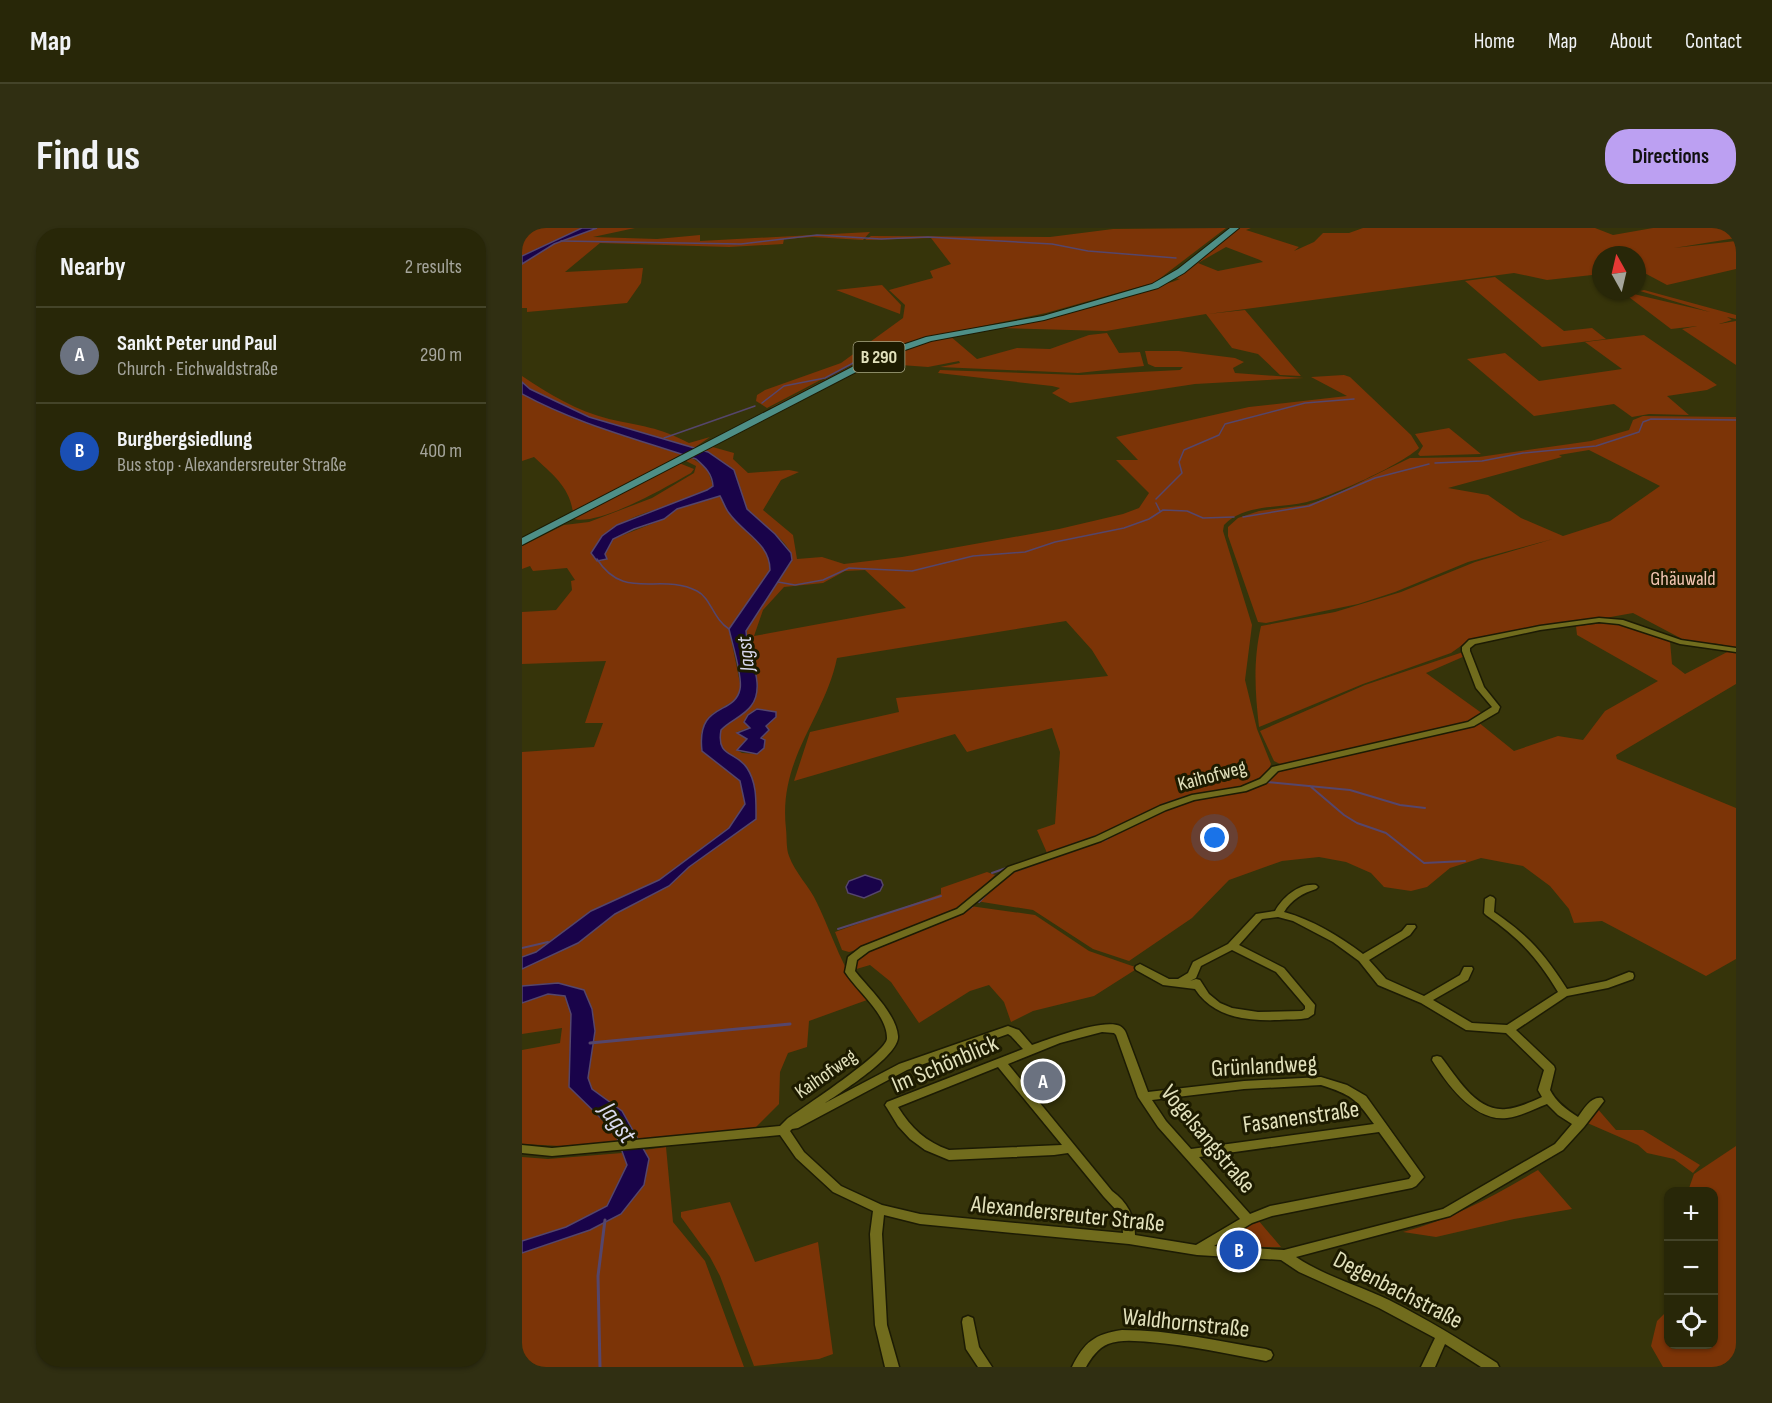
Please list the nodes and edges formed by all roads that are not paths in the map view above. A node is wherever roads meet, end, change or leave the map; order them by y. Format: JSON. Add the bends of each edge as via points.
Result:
{"nodes":[{"id":1,"x":1235,"y":228,"type":"edge"},
{"id":2,"x":522,"y":542,"type":"edge"},
{"id":3,"x":1736,"y":650,"type":"edge"},
{"id":4,"x":1313,"y":887,"type":"dead end"},
{"id":5,"x":1490,"y":899,"type":"dead end"},
{"id":6,"x":1278,"y":914,"type":"junction"},
{"id":7,"x":1411,"y":927,"type":"dead end"},
{"id":8,"x":1232,"y":946,"type":"junction"},
{"id":9,"x":1363,"y":959,"type":"junction"},
{"id":10,"x":1140,"y":968,"type":"dead end"},
{"id":11,"x":1468,"y":969,"type":"dead end"},
{"id":12,"x":1192,"y":975,"type":"junction"},
{"id":13,"x":1629,"y":976,"type":"dead end"},
{"id":14,"x":1180,"y":983,"type":"junction"},
{"id":15,"x":1197,"y":986,"type":"junction"},
{"id":16,"x":1564,"y":993,"type":"junction"},
{"id":17,"x":1425,"y":1000,"type":"junction"},
{"id":18,"x":1117,"y":1029,"type":"joint"},
{"id":19,"x":1509,"y":1029,"type":"junction"},
{"id":20,"x":1030,"y":1050,"type":"junction"},
{"id":21,"x":1437,"y":1060,"type":"dead end"},
{"id":22,"x":1002,"y":1064,"type":"junction"},
{"id":23,"x":1144,"y":1097,"type":"junction"},
{"id":24,"x":1549,"y":1100,"type":"junction"},
{"id":25,"x":1598,"y":1101,"type":"dead end"},
{"id":26,"x":1580,"y":1124,"type":"junction"},
{"id":27,"x":1383,"y":1127,"type":"junction"},
{"id":28,"x":783,"y":1130,"type":"junction"},
{"id":29,"x":1071,"y":1148,"type":"junction"},
{"id":30,"x":522,"y":1149,"type":"edge"},
{"id":31,"x":1188,"y":1154,"type":"junction"},
{"id":32,"x":879,"y":1209,"type":"junction"},
{"id":33,"x":1248,"y":1220,"type":"junction"},
{"id":34,"x":1129,"y":1239,"type":"junction"},
{"id":35,"x":1197,"y":1250,"type":"junction"},
{"id":36,"x":1284,"y":1255,"type":"junction"},
{"id":37,"x":968,"y":1322,"type":"dead end"},
{"id":38,"x":1443,"y":1335,"type":"junction"},
{"id":39,"x":1266,"y":1355,"type":"dead end"},
{"id":40,"x":892,"y":1367,"type":"edge"},
{"id":41,"x":985,"y":1367,"type":"edge"},
{"id":42,"x":1079,"y":1367,"type":"edge"},
{"id":43,"x":1428,"y":1367,"type":"edge"},
{"id":44,"x":1492,"y":1367,"type":"edge"}],
"edges":[{"from":1,"to":2,"type":"main road","number":"B 290","via":[[1181,271],[1155,286],[1044,318],[898,349]]},
{"from":3,"to":28,"type":"street","name":"Kaihofweg","via":[[1680,642],[1620,622],[1599,620],[1472,642],[1466,651],[1480,688],[1496,707],[1471,724],[1275,769],[1263,781],[1243,789],[1192,798],[1098,839],[1011,869],[960,911],[865,949],[852,959],[850,972],[891,1025],[892,1044],[873,1064]]},
{"from":4,"to":6,"type":"street","via":[[1300,890],[1281,905]]},
{"from":5,"to":16,"type":"street","via":[[1489,913],[1522,935]]},
{"from":6,"to":8,"type":"street","via":[[1259,916]]},
{"from":6,"to":9,"type":"street","via":[[1336,940]]},
{"from":7,"to":9,"type":"street"},
{"from":8,"to":12,"type":"street","via":[[1197,964]]},
{"from":8,"to":15,"type":"street","via":[[1280,970],[1310,1005],[1310,1011],[1282,1016],[1227,1012],[1209,1002]]},
{"from":9,"to":17,"type":"street","via":[[1382,982]]},
{"from":10,"to":14,"type":"street","via":[[1167,982]]},
{"from":11,"to":17,"type":"street","via":[[1464,977]]},
{"from":12,"to":14,"type":"street"},
{"from":12,"to":15,"type":"street"},
{"from":13,"to":16,"type":"street"},
{"from":14,"to":15,"type":"street"},
{"from":16,"to":19,"type":"street"},
{"from":17,"to":19,"type":"street","via":[[1470,1027]]},
{"from":18,"to":20,"type":"street","name":"Im Schönblick","via":[[1102,1028]]},
{"from":18,"to":23,"type":"street","name":"Vogelsangstraße"},
{"from":19,"to":24,"type":"street","via":[[1550,1069],[1544,1090]]},
{"from":20,"to":22,"type":"street","name":"Im Schönblick"},
{"from":20,"to":28,"type":"street","name":"Im Schönblick","via":[[1008,1030],[903,1067]]},
{"from":21,"to":24,"type":"street","via":[[1467,1097],[1482,1108],[1504,1114]]},
{"from":22,"to":29,"type":"street"},
{"from":22,"to":29,"type":"street","name":"Im Schönblick","via":[[891,1105],[906,1130],[933,1150],[949,1155]]},
{"from":23,"to":27,"type":"street","name":"Grünlandweg","via":[[1321,1081],[1355,1094]]},
{"from":23,"to":31,"type":"street","name":"Vogelsangstraße"},
{"from":24,"to":26,"type":"street"},
{"from":25,"to":26,"type":"street","name":"Alexandersreuter Straße"},
{"from":26,"to":36,"type":"street","name":"Alexandersreuter Straße","via":[[1559,1147],[1446,1213]]},
{"from":27,"to":31,"type":"street","name":"Fasanenstraße"},
{"from":27,"to":33,"type":"street","name":"Grünlandweg","via":[[1416,1171],[1418,1178],[1412,1183],[1270,1211]]},
{"from":28,"to":30,"type":"street","via":[[552,1152]]},
{"from":28,"to":32,"type":"street","name":"Alexandersreuter Straße","via":[[800,1155],[837,1190]]},
{"from":29,"to":34,"type":"street","via":[[1108,1194],[1119,1201],[1130,1221]]},
{"from":31,"to":33,"type":"street","name":"Vogelsangstraße"},
{"from":32,"to":34,"type":"street","name":"Alexandersreuter Straße","via":[[920,1219]]},
{"from":32,"to":40,"type":"street","via":[[876,1234],[881,1325]]},
{"from":33,"to":35,"type":"street","name":"Vogelsangstraße"},
{"from":34,"to":35,"type":"street","name":"Alexandersreuter Straße"},
{"from":35,"to":36,"type":"street","name":"Alexandersreuter Straße"},
{"from":36,"to":38,"type":"street","name":"Degenbachstraße","via":[[1298,1266],[1366,1295]]},
{"from":37,"to":41,"type":"street","via":[[973,1349]]},
{"from":38,"to":43,"type":"street"},
{"from":38,"to":44,"type":"street","name":"Degenbachstraße"},
{"from":39,"to":42,"type":"street","name":"Waldhornstraße","via":[[1121,1336],[1096,1344]]}]}
